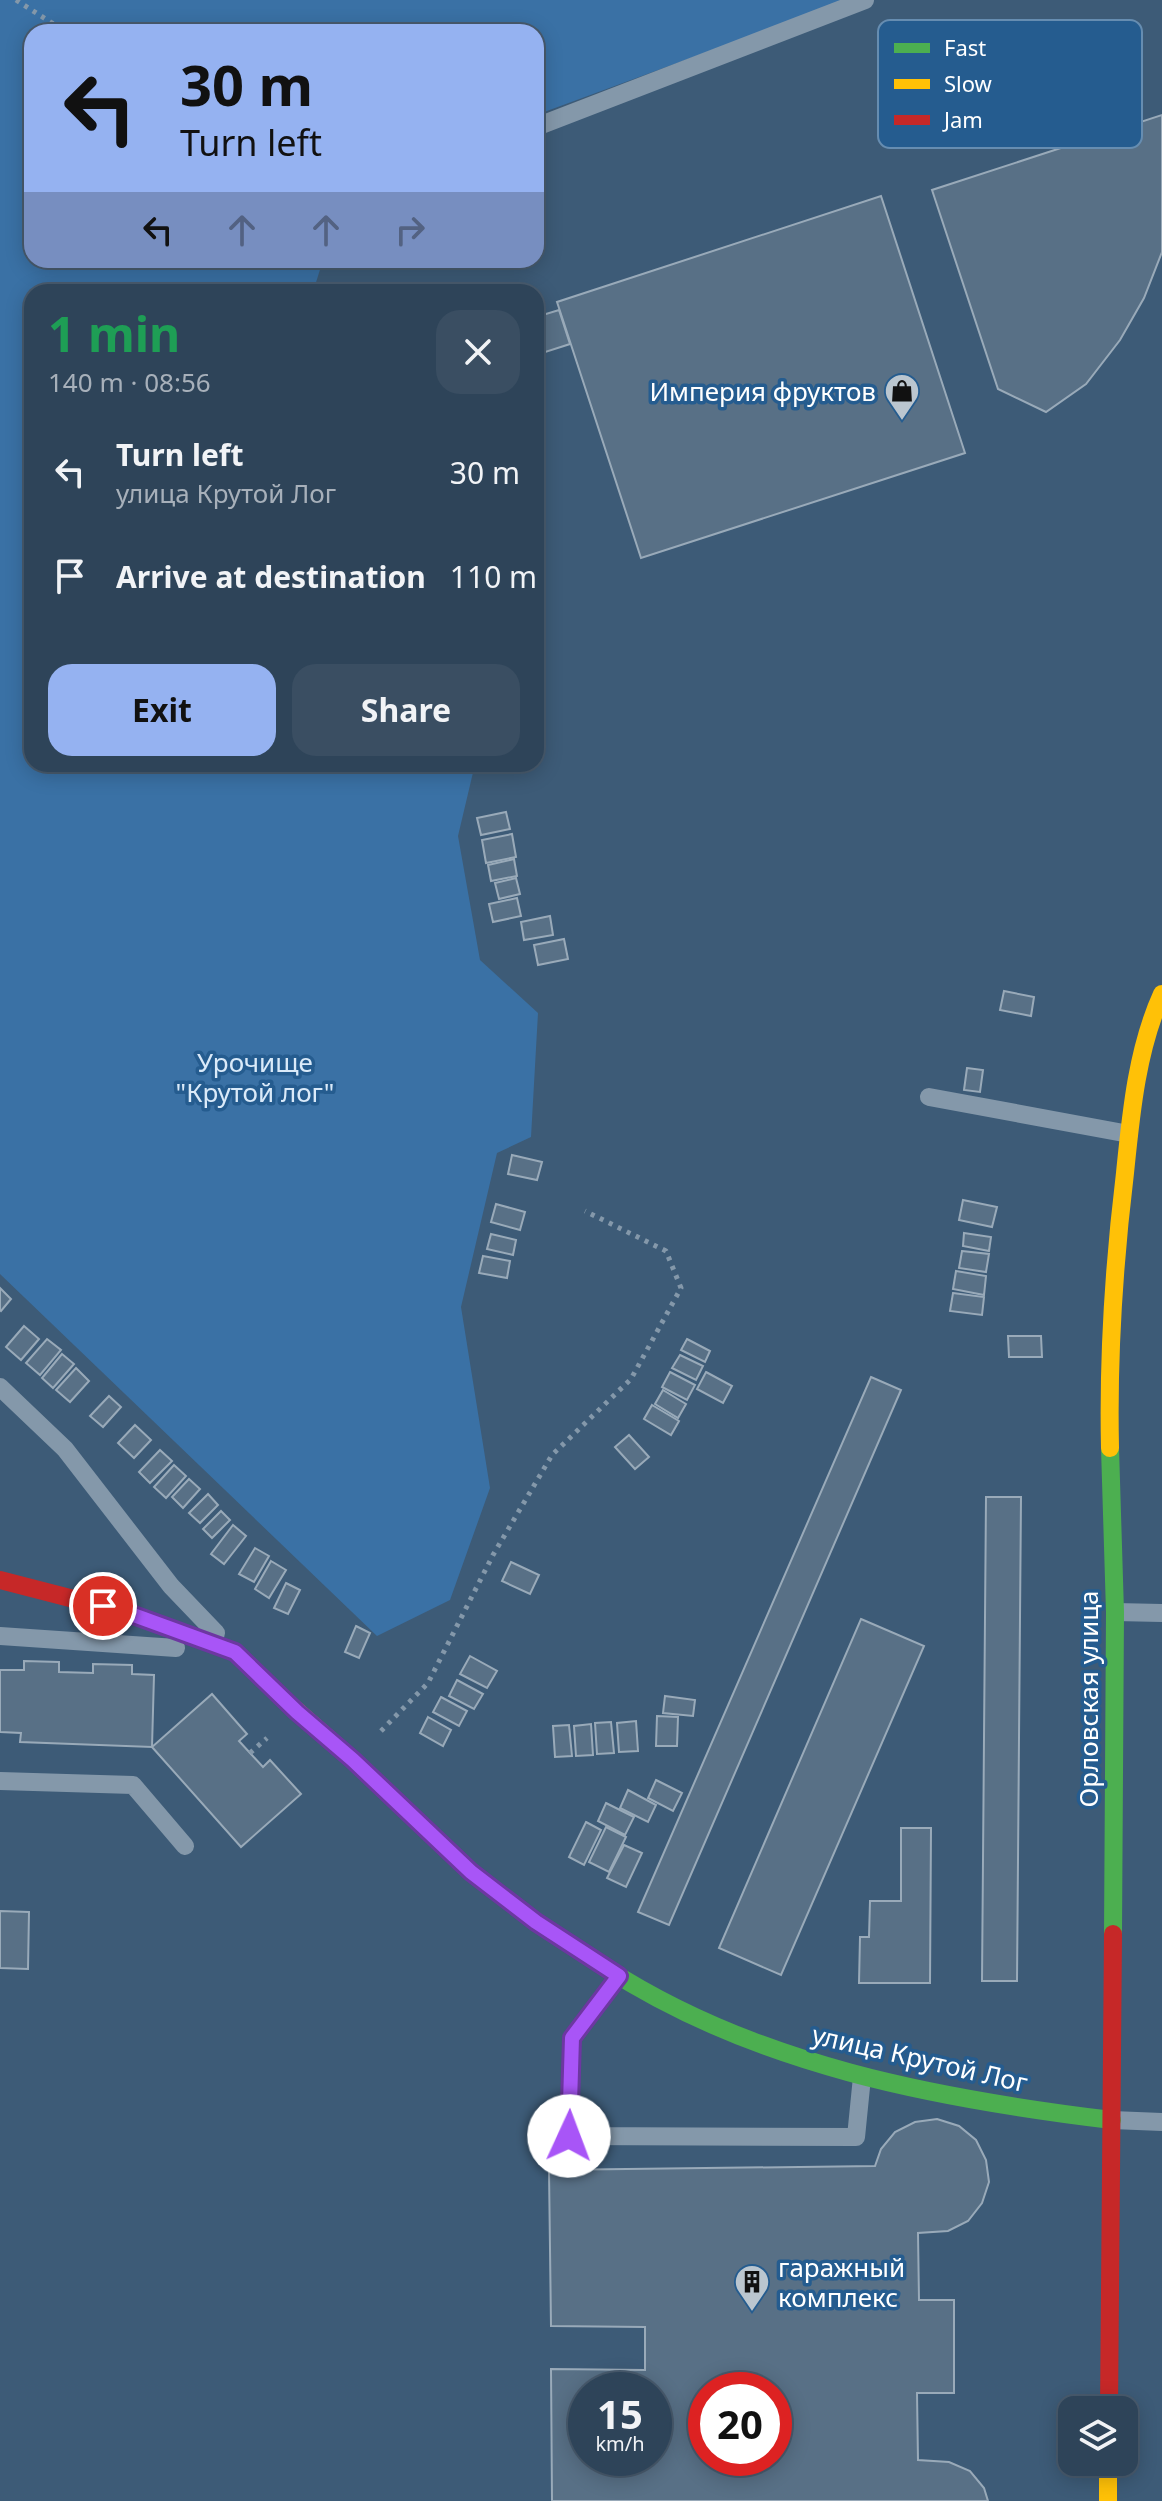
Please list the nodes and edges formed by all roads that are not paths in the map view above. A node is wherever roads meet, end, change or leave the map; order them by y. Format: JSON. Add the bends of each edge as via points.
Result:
{"nodes":[{"id":1,"x":865,"y":0,"type":"edge"},
{"id":2,"x":544,"y":124,"type":"edge"},
{"id":3,"x":1162,"y":994,"type":"edge"},
{"id":4,"x":929,"y":1097,"type":"dead end"},
{"id":5,"x":1129,"y":1134,"type":"junction"},
{"id":6,"x":0,"y":1387,"type":"edge"},
{"id":7,"x":0,"y":1580,"type":"edge"},
{"id":8,"x":1115,"y":1612,"type":"junction"},
{"id":9,"x":1162,"y":1613,"type":"edge"},
{"id":10,"x":0,"y":1636,"type":"edge"},
{"id":11,"x":235,"y":1652,"type":"junction"},
{"id":12,"x":0,"y":1781,"type":"edge"},
{"id":13,"x":185,"y":1846,"type":"dead end"},
{"id":14,"x":619,"y":1976,"type":"junction"},
{"id":15,"x":862,"y":2077,"type":"junction"},
{"id":16,"x":1112,"y":2120,"type":"junction"},
{"id":17,"x":1162,"y":2122,"type":"edge"},
{"id":18,"x":1109,"y":2396,"type":"edge"},
{"id":19,"x":1108,"y":2476,"type":"edge"},
{"id":20,"x":1108,"y":2501,"type":"edge"}],
"edges":[{"from":1,"to":2,"type":"lane"},
{"from":3,"to":5,"type":"street","name":"Орловская улица","via":[[1139,1070]]},
{"from":4,"to":5,"type":"lane"},
{"from":5,"to":8,"type":"street","name":"Орловская улица","via":[[1109,1396]]},
{"from":6,"to":11,"type":"lane","via":[[65,1449],[171,1586]]},
{"from":7,"to":11,"type":"street","name":"улица Крутой Лог","via":[[128,1613]]},
{"from":8,"to":9,"type":"lane"},
{"from":8,"to":16,"type":"street","name":"Орловская улица"},
{"from":10,"to":11,"type":"lane"},
{"from":11,"to":14,"type":"street","name":"улица Крутой Лог","via":[[471,1872]]},
{"from":12,"to":13,"type":"lane","via":[[133,1785]]},
{"from":14,"to":15,"type":"street","name":"улица Крутой Лог","via":[[709,2024]]},
{"from":14,"to":15,"type":"lane","via":[[572,2038],[569,2136],[856,2137]]},
{"from":15,"to":16,"type":"street","name":"улица Крутой Лог","via":[[1021,2109]]},
{"from":16,"to":17,"type":"lane"},
{"from":16,"to":18,"type":"street","name":"Орловская улица"},
{"from":19,"to":20,"type":"street"}]}
